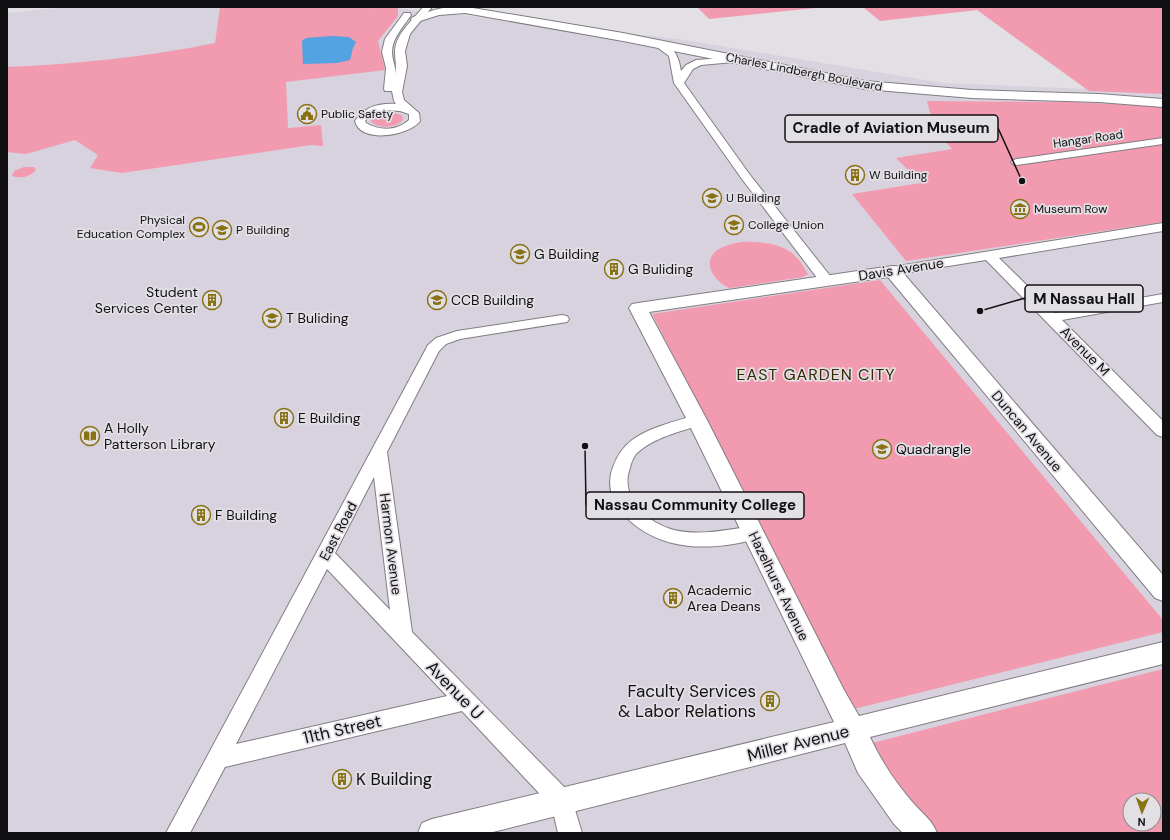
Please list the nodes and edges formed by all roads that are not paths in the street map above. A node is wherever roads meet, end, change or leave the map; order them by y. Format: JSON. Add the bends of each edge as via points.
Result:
{"nodes":[{"id":1,"x":428,"y":7,"type":"edge"},
{"id":2,"x":448,"y":7,"type":"edge"},
{"id":3,"x":413,"y":8,"type":"edge"},
{"id":4,"x":467,"y":10,"type":"junction"},
{"id":5,"x":417,"y":19,"type":"junction"},
{"id":6,"x":658,"y":44,"type":"junction"},
{"id":7,"x":734,"y":59,"type":"junction"},
{"id":8,"x":679,"y":83,"type":"junction"},
{"id":9,"x":1163,"y":103,"type":"edge"},
{"id":10,"x":376,"y":109,"type":"junction"},
{"id":11,"x":408,"y":110,"type":"junction"},
{"id":12,"x":1163,"y":141,"type":"edge"},
{"id":13,"x":1017,"y":162,"type":"dead end"},
{"id":14,"x":1163,"y":227,"type":"edge"},
{"id":15,"x":989,"y":255,"type":"junction"},
{"id":16,"x":892,"y":271,"type":"junction"},
{"id":17,"x":826,"y":280,"type":"junction"},
{"id":18,"x":1163,"y":298,"type":"edge"},
{"id":19,"x":638,"y":308,"type":"joint"},
{"id":20,"x":1051,"y":318,"type":"junction"},
{"id":21,"x":562,"y":319,"type":"dead end"},
{"id":22,"x":697,"y":420,"type":"junction"},
{"id":23,"x":1163,"y":431,"type":"edge"},
{"id":24,"x":379,"y":453,"type":"junction"},
{"id":25,"x":753,"y":533,"type":"junction"},
{"id":26,"x":325,"y":555,"type":"junction"},
{"id":27,"x":1163,"y":591,"type":"edge"},
{"id":28,"x":403,"y":636,"type":"junction"},
{"id":29,"x":1163,"y":653,"type":"edge"},
{"id":30,"x":466,"y":701,"type":"junction"},
{"id":31,"x":853,"y":730,"type":"junction"},
{"id":32,"x":218,"y":758,"type":"junction"},
{"id":33,"x":562,"y":801,"type":"junction"},
{"id":34,"x":178,"y":833,"type":"edge"},
{"id":35,"x":432,"y":833,"type":"edge"},
{"id":36,"x":570,"y":833,"type":"edge"},
{"id":37,"x":923,"y":833,"type":"edge"}],
"edges":[{"from":1,"to":5,"type":"street"},
{"from":2,"to":4,"type":"street","name":"Charles Lindbergh Boulevard"},
{"from":3,"to":10,"type":"street","via":[[390,39],[387,52],[391,68],[388,96]]},
{"from":4,"to":5,"type":"street","via":[[438,12]]},
{"from":4,"to":6,"type":"street","name":"Charles Lindbergh Boulevard"},
{"from":5,"to":11,"type":"street","via":[[406,33],[400,51],[402,66],[397,92],[399,101]]},
{"from":6,"to":7,"type":"street","name":"Charles Lindbergh Boulevard"},
{"from":6,"to":8,"type":"street","via":[[674,56]]},
{"from":7,"to":8,"type":"street","via":[[699,62],[688,67]]},
{"from":7,"to":9,"type":"street","name":"Charles Lindbergh Boulevard","via":[[840,81],[911,90]]},
{"from":8,"to":17,"type":"street"},
{"from":10,"to":11,"type":"street","via":[[393,107]]},
{"from":10,"to":11,"type":"street","via":[[365,114],[360,121],[366,129],[382,132],[399,130],[412,124],[415,117]]},
{"from":12,"to":13,"type":"street","name":"Hangar Road"},
{"from":14,"to":15,"type":"street","name":"Davis Avenue"},
{"from":15,"to":16,"type":"street","name":"Davis Avenue"},
{"from":15,"to":20,"type":"street","name":"Avenue M"},
{"from":16,"to":17,"type":"street","name":"Davis Avenue"},
{"from":16,"to":27,"type":"street","name":"Duncan Avenue"},
{"from":17,"to":19,"type":"street","name":"Davis Avenue"},
{"from":18,"to":20,"type":"street"},
{"from":19,"to":22,"type":"street","name":"Hazelhurst Avenue"},
{"from":20,"to":23,"type":"street","name":"Avenue M"},
{"from":21,"to":24,"type":"street","name":"East Road","via":[[458,335],[441,341],[433,348]]},
{"from":22,"to":25,"type":"street","name":"Hazelhurst Avenue"},
{"from":22,"to":25,"type":"street","via":[[648,437],[630,450],[618,471],[621,496],[639,520],[672,536],[712,539]]},
{"from":24,"to":26,"type":"street","name":"East Road"},
{"from":24,"to":28,"type":"street","name":"Harmon Avenue"},
{"from":25,"to":31,"type":"street","name":"Hazelhurst Avenue"},
{"from":26,"to":28,"type":"street","name":"Avenue U"},
{"from":26,"to":32,"type":"street","name":"East Road"},
{"from":28,"to":30,"type":"street","name":"Avenue U"},
{"from":29,"to":31,"type":"street","name":"Miller Avenue"},
{"from":30,"to":32,"type":"street","name":"11th Street"},
{"from":30,"to":33,"type":"street","name":"Avenue U"},
{"from":31,"to":33,"type":"street","name":"Miller Avenue"},
{"from":31,"to":37,"type":"street","name":"Hazelhurst Avenue","via":[[868,764],[904,814]]},
{"from":32,"to":34,"type":"street","name":"East Road"},
{"from":33,"to":35,"type":"street","name":"Miller Avenue"},
{"from":33,"to":36,"type":"street","name":"Avenue U"}]}
